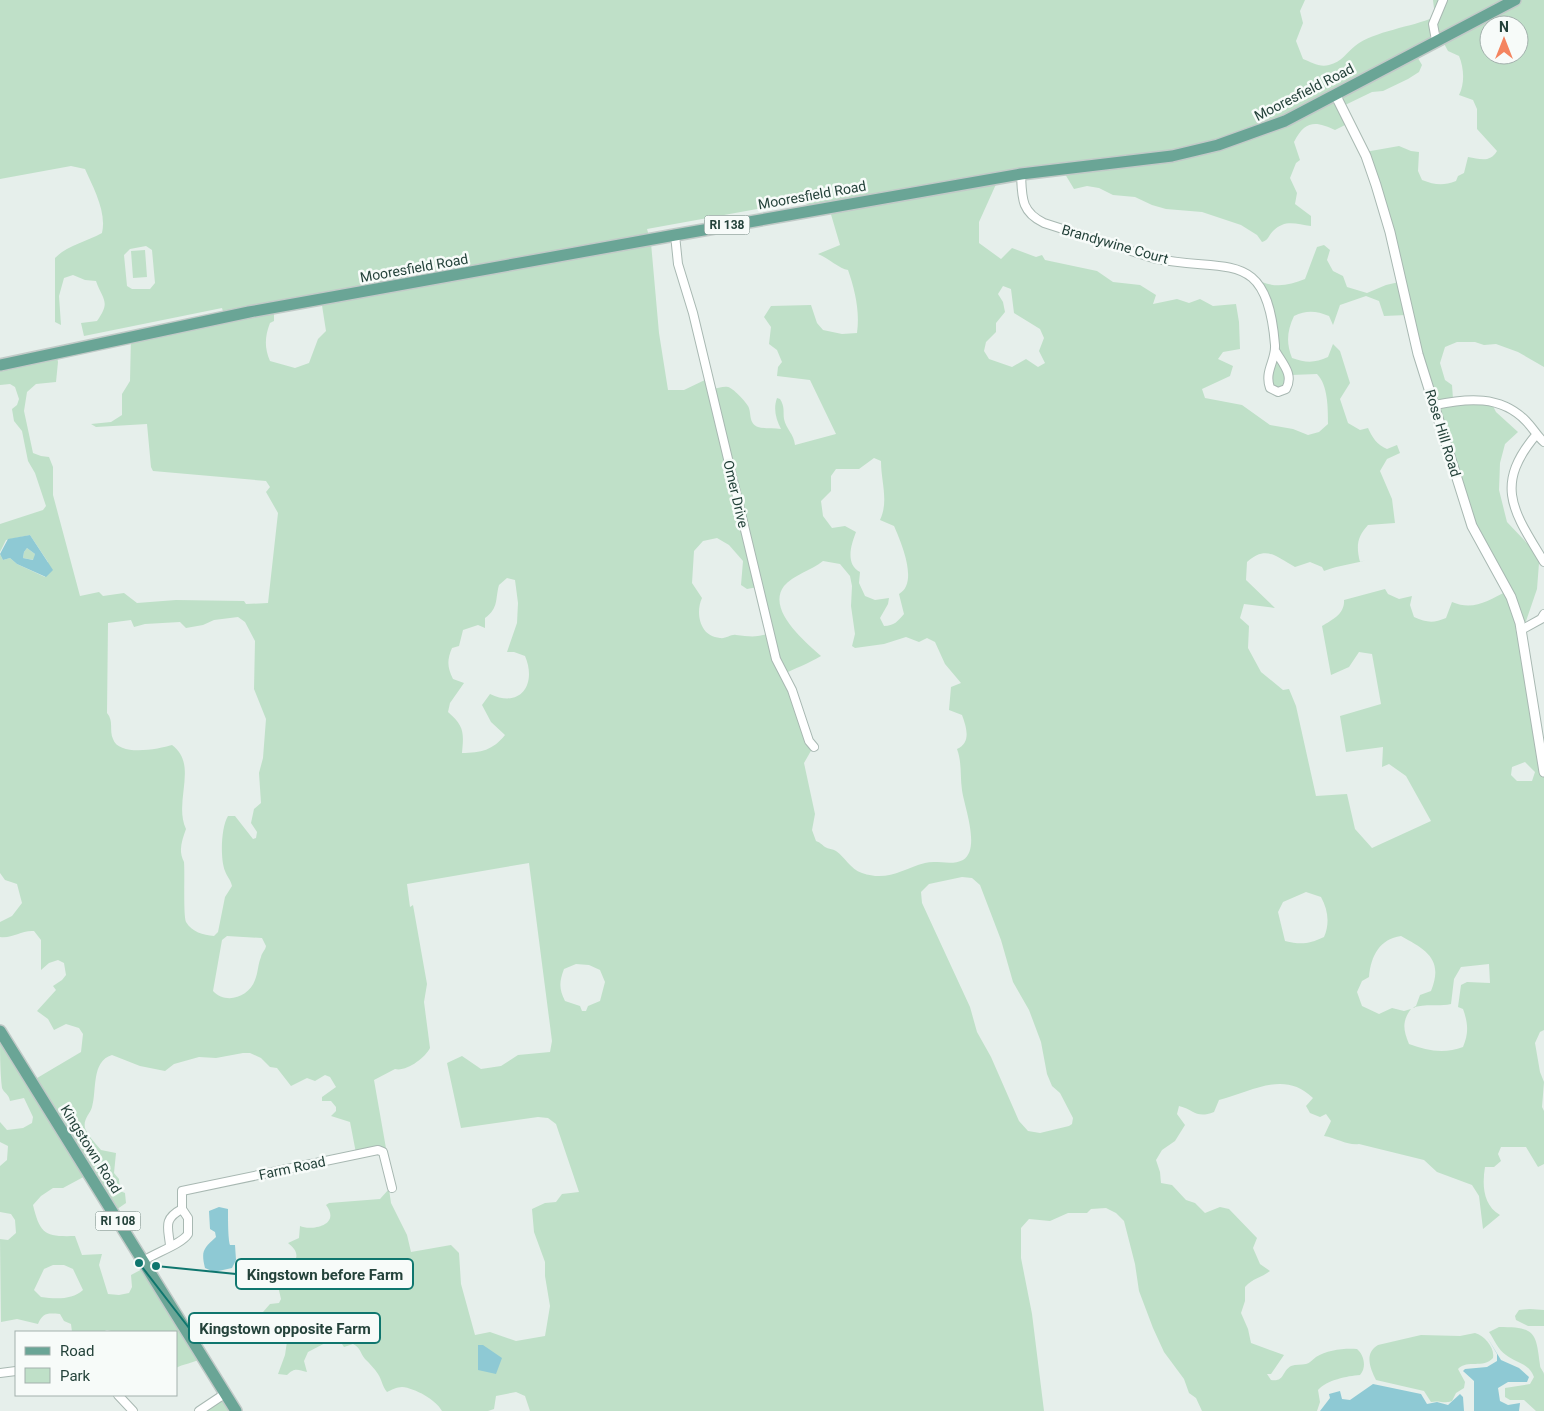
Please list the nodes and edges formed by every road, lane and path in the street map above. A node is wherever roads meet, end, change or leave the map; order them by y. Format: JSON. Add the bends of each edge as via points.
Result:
{"nodes":[{"id":1,"x":1444,"y":0,"type":"edge"},
{"id":2,"x":1515,"y":0,"type":"edge"},
{"id":3,"x":1436,"y":40,"type":"junction"},
{"id":4,"x":1335,"y":94,"type":"junction"},
{"id":5,"x":1021,"y":174,"type":"junction"},
{"id":6,"x":674,"y":235,"type":"junction"},
{"id":7,"x":1276,"y":352,"type":"junction"},
{"id":8,"x":0,"y":365,"type":"edge"},
{"id":9,"x":1434,"y":404,"type":"junction"},
{"id":10,"x":1536,"y":434,"type":"junction"},
{"id":11,"x":1544,"y":442,"type":"edge"},
{"id":12,"x":1544,"y":562,"type":"edge"},
{"id":13,"x":1544,"y":614,"type":"edge"},
{"id":14,"x":1521,"y":630,"type":"junction"},
{"id":15,"x":814,"y":747,"type":"dead end"},
{"id":16,"x":1544,"y":772,"type":"edge"},
{"id":17,"x":0,"y":1031,"type":"edge"},
{"id":18,"x":392,"y":1188,"type":"dead end"},
{"id":19,"x":182,"y":1209,"type":"junction"},
{"id":20,"x":170,"y":1245,"type":"junction"},
{"id":21,"x":143,"y":1261,"type":"junction"},
{"id":22,"x":15,"y":1371,"type":"edge"},
{"id":23,"x":0,"y":1372,"type":"edge"},
{"id":24,"x":226,"y":1393,"type":"junction"},
{"id":25,"x":119,"y":1396,"type":"edge"},
{"id":26,"x":133,"y":1411,"type":"edge"},
{"id":27,"x":199,"y":1411,"type":"edge"},
{"id":28,"x":236,"y":1411,"type":"edge"}],
"edges":[{"from":1,"to":3,"type":"street","via":[[1433,24]]},
{"from":2,"to":3,"type":"main road","name":"Mooresfield Road","number":"RI 138"},
{"from":3,"to":4,"type":"main road","name":"Mooresfield Road","number":"RI 138"},
{"from":4,"to":5,"type":"main road","name":"Mooresfield Road","number":"RI 138","via":[[1285,121],[1218,145],[1172,156]]},
{"from":4,"to":9,"type":"street","name":"Rose Hill Road","via":[[1366,156],[1376,185]]},
{"from":5,"to":6,"type":"main road","name":"Mooresfield Road","number":"RI 138"},
{"from":5,"to":7,"type":"street","name":"Brandywine Court","via":[[1023,202],[1033,218],[1044,223],[1153,258],[1245,271],[1265,292]]},
{"from":6,"to":8,"type":"main road","name":"Mooresfield Road","number":"RI 138","via":[[249,312]]},
{"from":6,"to":15,"type":"street","name":"Omer Drive","via":[[678,264],[693,312],[771,642]]},
{"from":7,"to":7,"type":"street","name":"Brandywine Court","via":[[1266,379],[1270,388],[1278,392],[1286,389],[1290,382]]},
{"from":9,"to":10,"type":"street","via":[[1461,400],[1500,403],[1526,421]]},
{"from":9,"to":14,"type":"street","name":"Rose Hill Road","via":[[1472,526],[1511,597]]},
{"from":10,"to":11,"type":"street"},
{"from":10,"to":12,"type":"street","via":[[1515,466],[1510,484],[1515,512]]},
{"from":13,"to":14,"type":"street"},
{"from":14,"to":16,"type":"street","name":"Rose Hill Road"},
{"from":17,"to":21,"type":"main road","name":"Kingstown Road","number":"RI 108"},
{"from":18,"to":19,"type":"street","name":"Farm Road","via":[[383,1152],[378,1150],[182,1190]]},
{"from":19,"to":20,"type":"street","name":"Farm Road","via":[[173,1213],[168,1221]]},
{"from":19,"to":20,"type":"street","via":[[188,1218],[188,1234],[181,1242]]},
{"from":20,"to":21,"type":"street"},
{"from":21,"to":24,"type":"main road","name":"Kingstown Road","number":"RI 108"},
{"from":22,"to":23,"type":"street"},
{"from":24,"to":27,"type":"street"},
{"from":24,"to":28,"type":"main road","name":"Kingstown Road","number":"RI 108"},
{"from":25,"to":26,"type":"street"}]}
